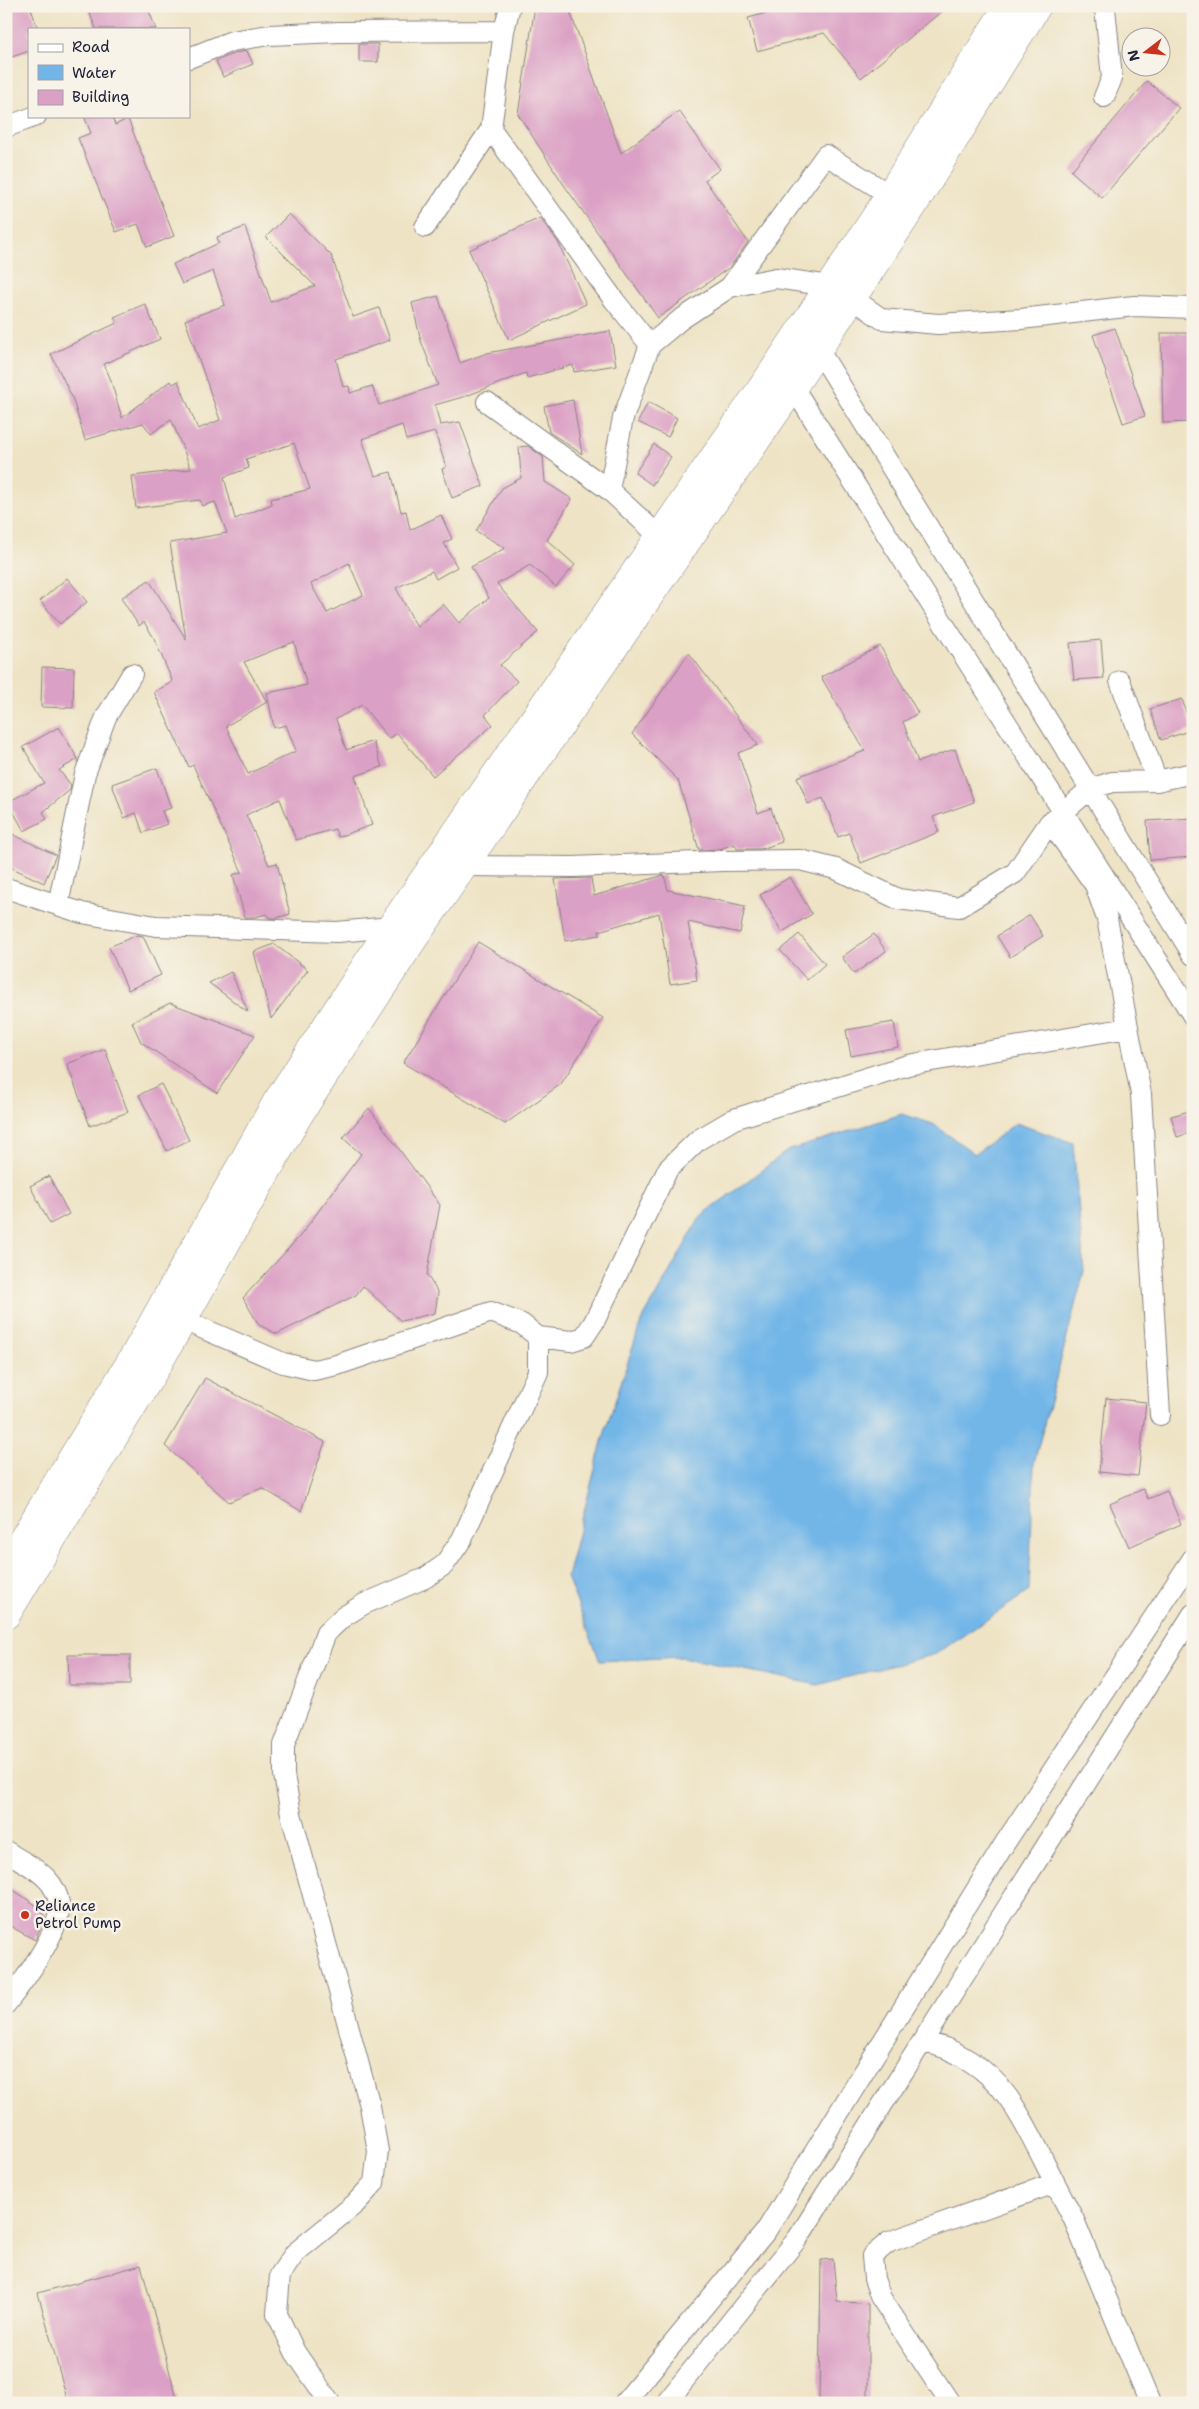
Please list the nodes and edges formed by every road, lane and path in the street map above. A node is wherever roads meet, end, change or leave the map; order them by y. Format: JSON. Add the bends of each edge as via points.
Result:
{"nodes":[{"id":1,"x":510,"y":6,"type":"edge"},
{"id":2,"x":1008,"y":6,"type":"edge"},
{"id":3,"x":1037,"y":6,"type":"edge"},
{"id":4,"x":1102,"y":6,"type":"edge"},
{"id":5,"x":504,"y":31,"type":"junction"},
{"id":6,"x":190,"y":58,"type":"edge"},
{"id":7,"x":1104,"y":97,"type":"dead end"},
{"id":8,"x":31,"y":118,"type":"edge"},
{"id":9,"x":6,"y":127,"type":"edge"},
{"id":10,"x":491,"y":128,"type":"junction"},
{"id":11,"x":890,"y":195,"type":"junction"},
{"id":12,"x":425,"y":227,"type":"dead end"},
{"id":13,"x":730,"y":287,"type":"junction"},
{"id":14,"x":841,"y":292,"type":"junction"},
{"id":15,"x":1193,"y":308,"type":"edge"},
{"id":16,"x":650,"y":345,"type":"junction"},
{"id":17,"x":818,"y":349,"type":"junction"},
{"id":18,"x":793,"y":387,"type":"junction"},
{"id":19,"x":486,"y":402,"type":"dead end"},
{"id":20,"x":609,"y":490,"type":"junction"},
{"id":21,"x":660,"y":537,"type":"junction"},
{"id":22,"x":132,"y":674,"type":"dead end"},
{"id":23,"x":1120,"y":681,"type":"dead end"},
{"id":24,"x":525,"y":755,"type":"junction"},
{"id":25,"x":1193,"y":773,"type":"edge"},
{"id":26,"x":1157,"y":781,"type":"junction"},
{"id":27,"x":1090,"y":789,"type":"junction"},
{"id":28,"x":1057,"y":818,"type":"junction"},
{"id":29,"x":463,"y":866,"type":"junction"},
{"id":30,"x":6,"y":888,"type":"edge"},
{"id":31,"x":58,"y":905,"type":"junction"},
{"id":32,"x":401,"y":934,"type":"junction"},
{"id":33,"x":1193,"y":955,"type":"edge"},
{"id":34,"x":1193,"y":1016,"type":"edge"},
{"id":35,"x":1128,"y":1028,"type":"junction"},
{"id":36,"x":183,"y":1320,"type":"junction"},
{"id":37,"x":538,"y":1337,"type":"junction"},
{"id":38,"x":1160,"y":1415,"type":"dead end"},
{"id":39,"x":1193,"y":1558,"type":"edge"},
{"id":40,"x":6,"y":1567,"type":"edge"},
{"id":41,"x":1193,"y":1614,"type":"edge"},
{"id":42,"x":6,"y":1616,"type":"edge"},
{"id":43,"x":6,"y":1851,"type":"edge"},
{"id":44,"x":10,"y":1992,"type":"edge"},
{"id":45,"x":922,"y":2042,"type":"junction"},
{"id":46,"x":1055,"y":2183,"type":"junction"},
{"id":47,"x":330,"y":2403,"type":"edge"},
{"id":48,"x":624,"y":2403,"type":"edge"},
{"id":49,"x":666,"y":2403,"type":"edge"},
{"id":50,"x":950,"y":2403,"type":"edge"},
{"id":51,"x":1150,"y":2403,"type":"edge"}],
"edges":[{"from":1,"to":5,"type":"street"},
{"from":2,"to":11,"type":"highway"},
{"from":3,"to":14,"type":"highway","via":[[911,209]]},
{"from":4,"to":7,"type":"street","via":[[1105,8],[1112,78]]},
{"from":5,"to":6,"type":"street","via":[[270,35],[232,41]]},
{"from":5,"to":10,"type":"street"},
{"from":8,"to":9,"type":"street"},
{"from":10,"to":12,"type":"street"},
{"from":10,"to":16,"type":"street"},
{"from":11,"to":13,"type":"street","via":[[826,155]]},
{"from":11,"to":14,"type":"highway"},
{"from":13,"to":14,"type":"street","via":[[776,278]]},
{"from":13,"to":16,"type":"street","via":[[680,320]]},
{"from":14,"to":15,"type":"street","via":[[882,319],[938,324],[1021,320],[1134,306]]},
{"from":14,"to":17,"type":"highway"},
{"from":14,"to":21,"type":"highway"},
{"from":16,"to":20,"type":"street","via":[[623,418]]},
{"from":17,"to":18,"type":"highway"},
{"from":17,"to":27,"type":"street"},
{"from":18,"to":24,"type":"highway"},
{"from":18,"to":28,"type":"street"},
{"from":19,"to":20,"type":"street"},
{"from":20,"to":21,"type":"street"},
{"from":21,"to":24,"type":"highway"},
{"from":22,"to":31,"type":"street","via":[[106,717],[84,774]]},
{"from":23,"to":26,"type":"street"},
{"from":24,"to":29,"type":"highway"},
{"from":24,"to":32,"type":"highway"},
{"from":25,"to":26,"type":"street"},
{"from":26,"to":27,"type":"street","via":[[1112,782]]},
{"from":27,"to":28,"type":"street"},
{"from":27,"to":33,"type":"street"},
{"from":28,"to":29,"type":"street","via":[[1015,872],[959,907],[898,898],[836,869],[800,860],[573,867]]},
{"from":28,"to":34,"type":"street"},
{"from":28,"to":35,"type":"street","via":[[1095,885],[1107,919]]},
{"from":29,"to":32,"type":"highway"},
{"from":30,"to":31,"type":"street"},
{"from":31,"to":32,"type":"street","via":[[82,913],[156,926]]},
{"from":32,"to":36,"type":"highway"},
{"from":32,"to":40,"type":"highway","via":[[276,1102],[134,1356]]},
{"from":35,"to":37,"type":"street","via":[[908,1065],[734,1119],[698,1140],[668,1169],[584,1337],[571,1341]]},
{"from":35,"to":38,"type":"street","via":[[1141,1094]]},
{"from":36,"to":37,"type":"street","via":[[283,1363],[314,1370],[491,1312],[522,1324]]},
{"from":36,"to":42,"type":"highway"},
{"from":37,"to":47,"type":"street","via":[[538,1372],[462,1538],[444,1565],[425,1578],[364,1604],[326,1633],[284,1745],[284,1775],[291,1814],[370,2106],[378,2151],[374,2183],[355,2204],[296,2253],[280,2275],[277,2314],[295,2352]]},
{"from":39,"to":48,"type":"street","via":[[1006,1843],[766,2231]]},
{"from":41,"to":45,"type":"street"},
{"from":43,"to":44,"type":"street","via":[[47,1879],[60,1904],[58,1919],[30,1975]]},
{"from":45,"to":46,"type":"street","via":[[937,2044],[980,2067],[1007,2095]]},
{"from":45,"to":49,"type":"street","via":[[798,2238]]},
{"from":46,"to":50,"type":"street","via":[[889,2242],[872,2256],[874,2279],[881,2298]]},
{"from":46,"to":51,"type":"street","via":[[1074,2220]]}]}
